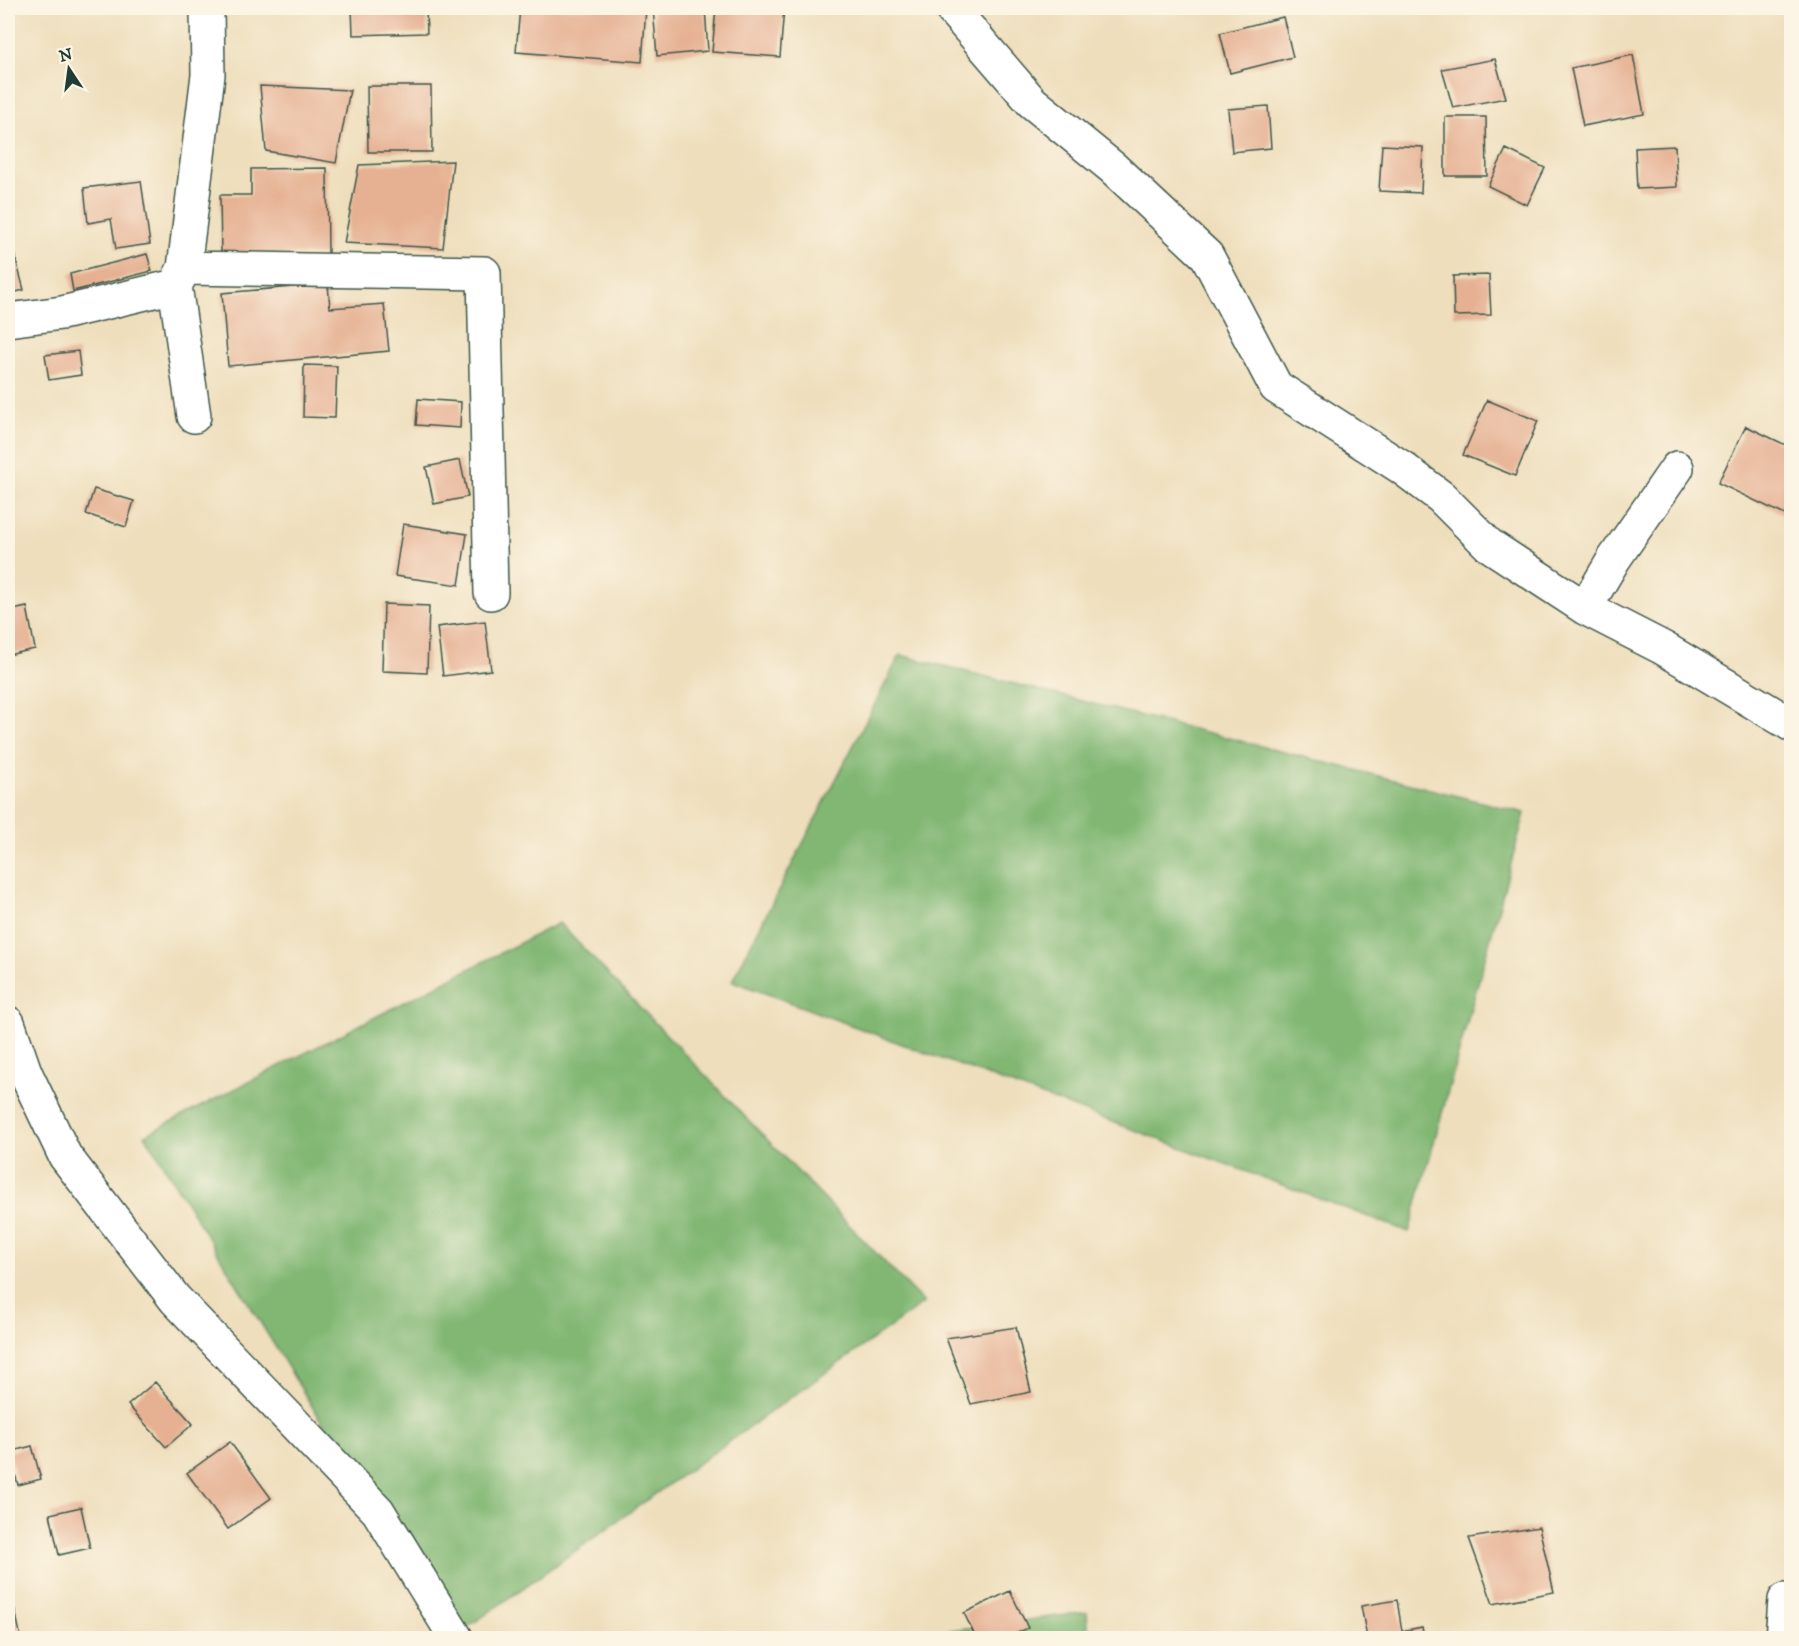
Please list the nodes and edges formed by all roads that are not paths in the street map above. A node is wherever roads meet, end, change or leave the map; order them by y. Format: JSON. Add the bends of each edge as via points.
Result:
{"nodes":[{"id":1,"x":207,"y":8,"type":"edge"},
{"id":2,"x":951,"y":8,"type":"edge"},
{"id":3,"x":179,"y":277,"type":"junction"},
{"id":4,"x":8,"y":320,"type":"edge"},
{"id":5,"x":194,"y":416,"type":"dead end"},
{"id":6,"x":1677,"y":468,"type":"dead end"},
{"id":7,"x":490,"y":593,"type":"dead end"},
{"id":8,"x":1585,"y":608,"type":"junction"},
{"id":9,"x":1791,"y":725,"type":"edge"},
{"id":10,"x":8,"y":1023,"type":"edge"},
{"id":11,"x":1785,"y":1600,"type":"dead end"},
{"id":12,"x":456,"y":1638,"type":"edge"},
{"id":13,"x":1782,"y":1638,"type":"edge"}],
"edges":[{"from":1,"to":3,"type":"street","via":[[208,75]]},
{"from":2,"to":8,"type":"street","via":[[1032,102],[1113,168],[1207,256],[1276,387],[1401,467],[1441,497],[1489,545]]},
{"from":3,"to":4,"type":"street","via":[[62,313]]},
{"from":3,"to":5,"type":"street"},
{"from":3,"to":7,"type":"street","via":[[484,273]]},
{"from":6,"to":8,"type":"street"},
{"from":8,"to":9,"type":"street","via":[[1663,648]]},
{"from":10,"to":12,"type":"street","via":[[65,1156],[175,1299],[378,1511]]},
{"from":11,"to":13,"type":"street"}]}
